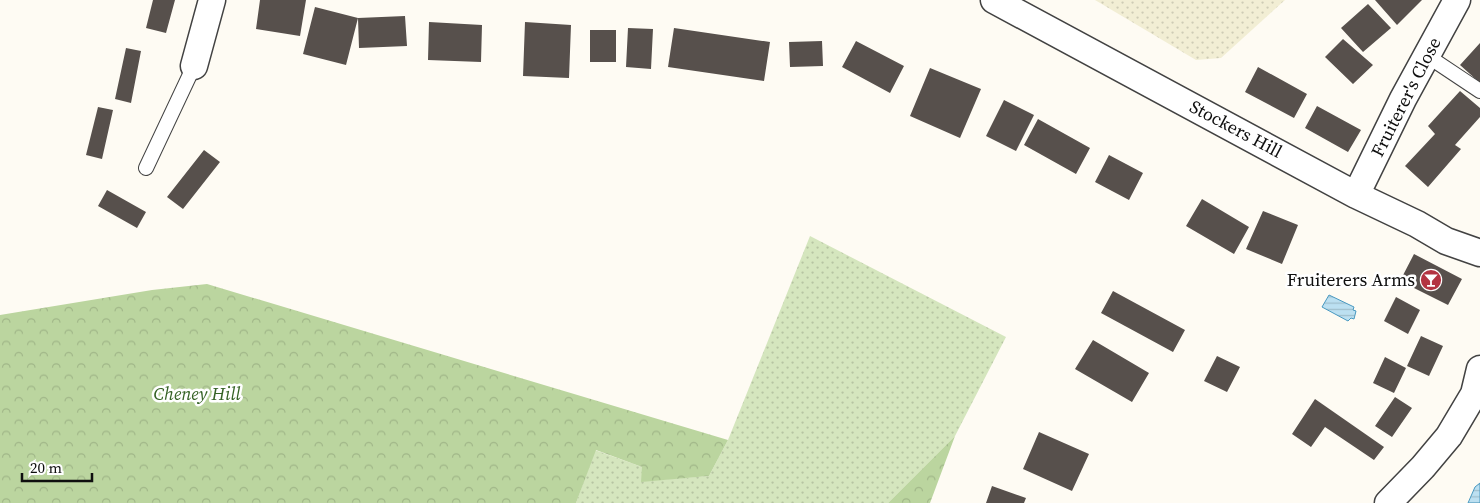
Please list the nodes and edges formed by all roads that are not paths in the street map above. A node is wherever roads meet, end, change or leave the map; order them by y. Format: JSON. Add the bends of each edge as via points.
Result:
{"nodes":[{"id":1,"x":212,"y":0,"type":"edge"},
{"id":2,"x":994,"y":0,"type":"edge"},
{"id":3,"x":1457,"y":0,"type":"edge"},
{"id":4,"x":1426,"y":55,"type":"junction"},
{"id":5,"x":194,"y":66,"type":"joint"},
{"id":6,"x":1480,"y":91,"type":"edge"},
{"id":7,"x":146,"y":168,"type":"dead end"},
{"id":8,"x":1356,"y":194,"type":"junction"},
{"id":9,"x":1480,"y":253,"type":"edge"},
{"id":10,"x":1480,"y":369,"type":"edge"},
{"id":11,"x":1388,"y":503,"type":"edge"}],
"edges":[{"from":1,"to":5,"type":"street"},
{"from":2,"to":8,"type":"street","name":"Stockers Hill"},
{"from":3,"to":4,"type":"street","name":"Fruiterer's Close"},
{"from":4,"to":6,"type":"lane"},
{"from":4,"to":8,"type":"street","name":"Fruiterer's Close"},
{"from":5,"to":7,"type":"lane"},
{"from":8,"to":9,"type":"street","name":"Stockers Hill","via":[[1446,241]]},
{"from":10,"to":11,"type":"street","via":[[1474,394],[1449,436]]}]}
